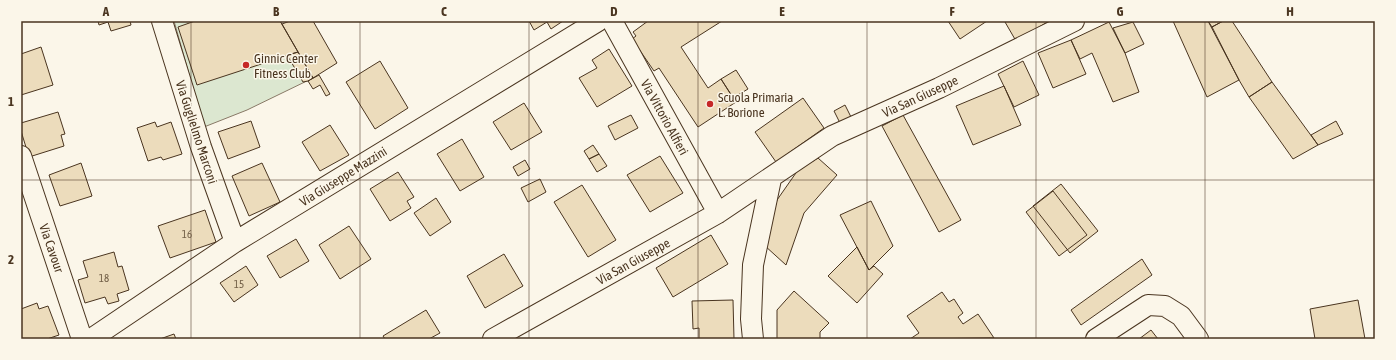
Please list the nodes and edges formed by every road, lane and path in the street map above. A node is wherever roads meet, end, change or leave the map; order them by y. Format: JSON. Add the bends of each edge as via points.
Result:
{"nodes":[{"id":1,"x":162,"y":21,"type":"edge"},
{"id":2,"x":598,"y":21,"type":"edge"},
{"id":3,"x":612,"y":21,"type":"edge"},
{"id":4,"x":1074,"y":21,"type":"edge"},
{"id":5,"x":22,"y":164,"type":"edge"},
{"id":6,"x":771,"y":179,"type":"junction"},
{"id":7,"x":718,"y":213,"type":"junction"},
{"id":8,"x":235,"y":242,"type":"junction"},
{"id":9,"x":82,"y":339,"type":"edge"},
{"id":10,"x":91,"y":339,"type":"edge"},
{"id":11,"x":493,"y":339,"type":"edge"},
{"id":12,"x":754,"y":339,"type":"edge"},
{"id":13,"x":1096,"y":339,"type":"edge"},
{"id":14,"x":1198,"y":339,"type":"edge"}],
"edges":[{"from":1,"to":8,"type":"street","name":"Via Guglielmo Marconi","via":[[200,147]]},
{"from":2,"to":8,"type":"street","name":"Via Giuseppe Mazzini"},
{"from":3,"to":7,"type":"street","name":"Via Vittorio Alfieri"},
{"from":4,"to":6,"type":"street","name":"Via San Giuseppe","via":[[939,88],[832,136]]},
{"from":5,"to":9,"type":"street","name":"Via Cavour"},
{"from":6,"to":7,"type":"street","name":"Via San Giuseppe"},
{"from":6,"to":12,"type":"street","via":[[753,265],[751,319]]},
{"from":7,"to":11,"type":"street","name":"Via San Giuseppe"},
{"from":8,"to":10,"type":"street","name":"Via Giuseppe Mazzini"},
{"from":13,"to":14,"type":"street","via":[[1148,305],[1165,306],[1181,316]]}]}
